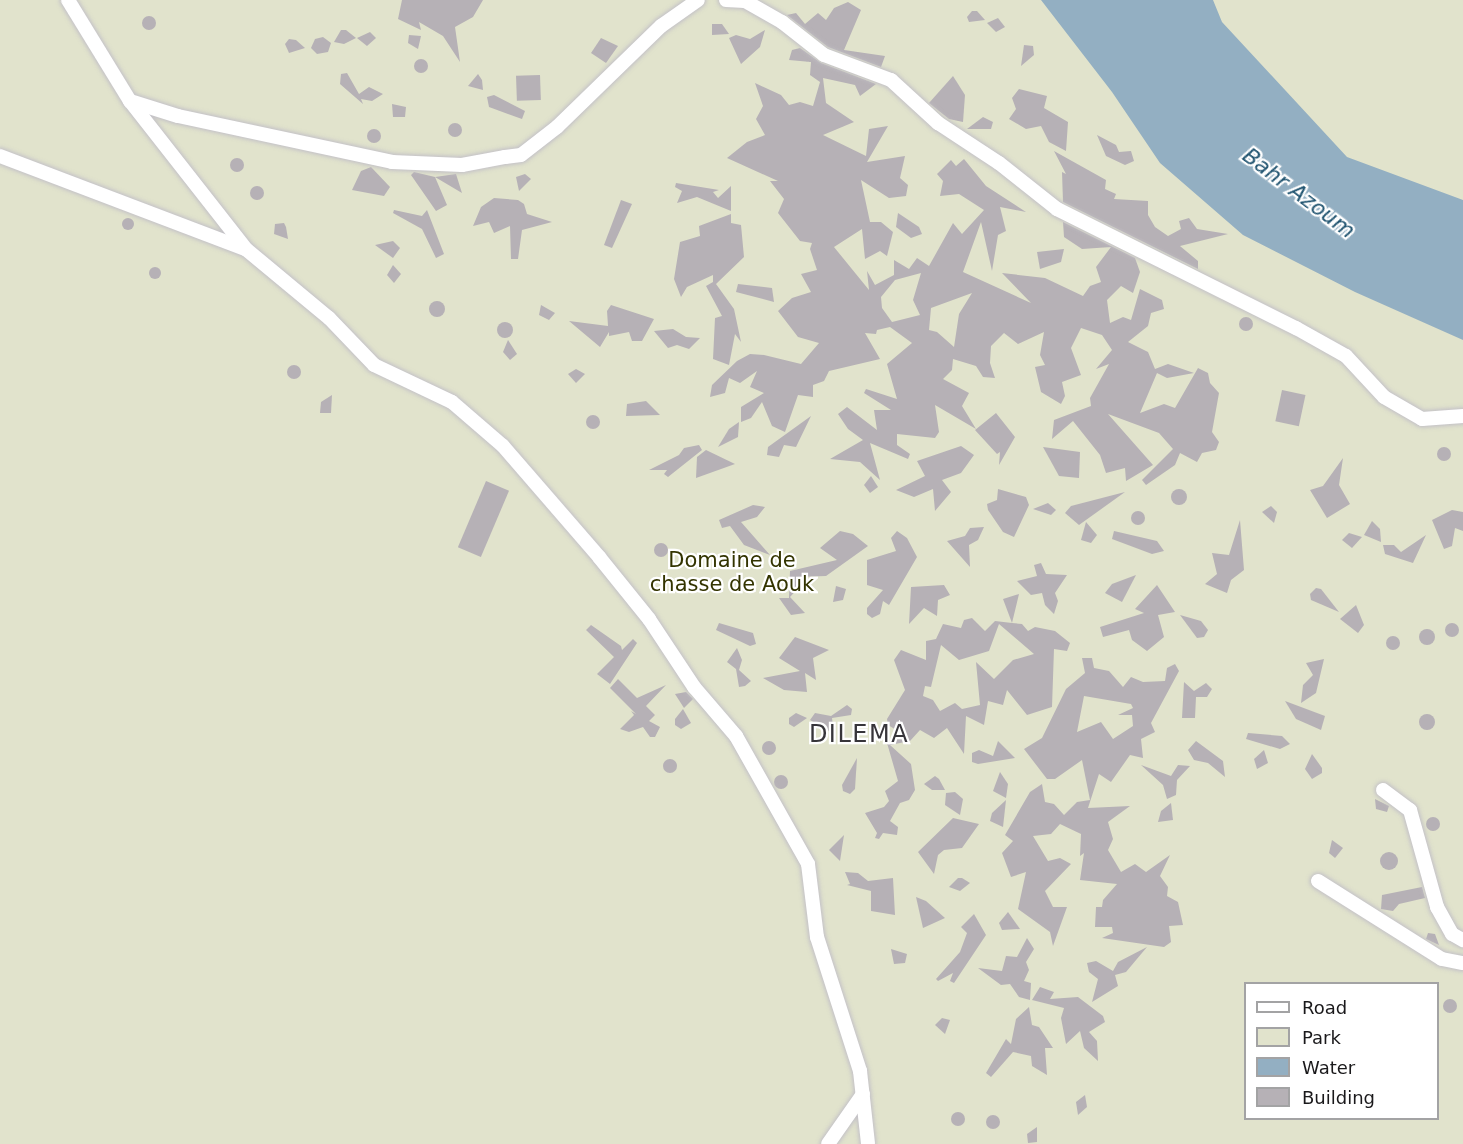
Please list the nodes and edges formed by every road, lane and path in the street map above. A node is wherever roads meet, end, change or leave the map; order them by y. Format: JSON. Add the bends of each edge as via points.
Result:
{"nodes":[{"id":1,"x":68,"y":0,"type":"edge"},
{"id":2,"x":698,"y":0,"type":"edge"},
{"id":3,"x":726,"y":0,"type":"edge"},
{"id":4,"x":130,"y":101,"type":"junction"},
{"id":5,"x":0,"y":156,"type":"edge"},
{"id":6,"x":247,"y":250,"type":"junction"},
{"id":7,"x":1463,"y":416,"type":"edge"},
{"id":8,"x":1383,"y":790,"type":"dead end"},
{"id":9,"x":1318,"y":881,"type":"dead end"},
{"id":10,"x":1463,"y":940,"type":"edge"},
{"id":11,"x":1463,"y":963,"type":"edge"},
{"id":12,"x":863,"y":1094,"type":"junction"},
{"id":13,"x":828,"y":1144,"type":"edge"},
{"id":14,"x":868,"y":1144,"type":"edge"}],
"edges":[{"from":1,"to":4,"type":"street"},
{"from":2,"to":4,"type":"street","via":[[661,26],[557,127],[515,156],[462,165],[392,162],[178,116]]},
{"from":3,"to":7,"type":"street","via":[[745,1],[782,22],[824,56],[891,80],[938,123],[999,163],[1057,209],[1301,330],[1346,356],[1384,397],[1422,419]]},
{"from":4,"to":6,"type":"street"},
{"from":5,"to":6,"type":"street"},
{"from":6,"to":12,"type":"street","via":[[329,318],[375,364],[452,402],[503,446],[649,619],[694,687],[736,736],[808,864],[817,937],[843,1009]]},
{"from":8,"to":10,"type":"street","via":[[1410,810],[1437,907],[1452,934]]},
{"from":9,"to":11,"type":"street","via":[[1442,959]]},
{"from":12,"to":13,"type":"street"},
{"from":12,"to":14,"type":"street"}]}
